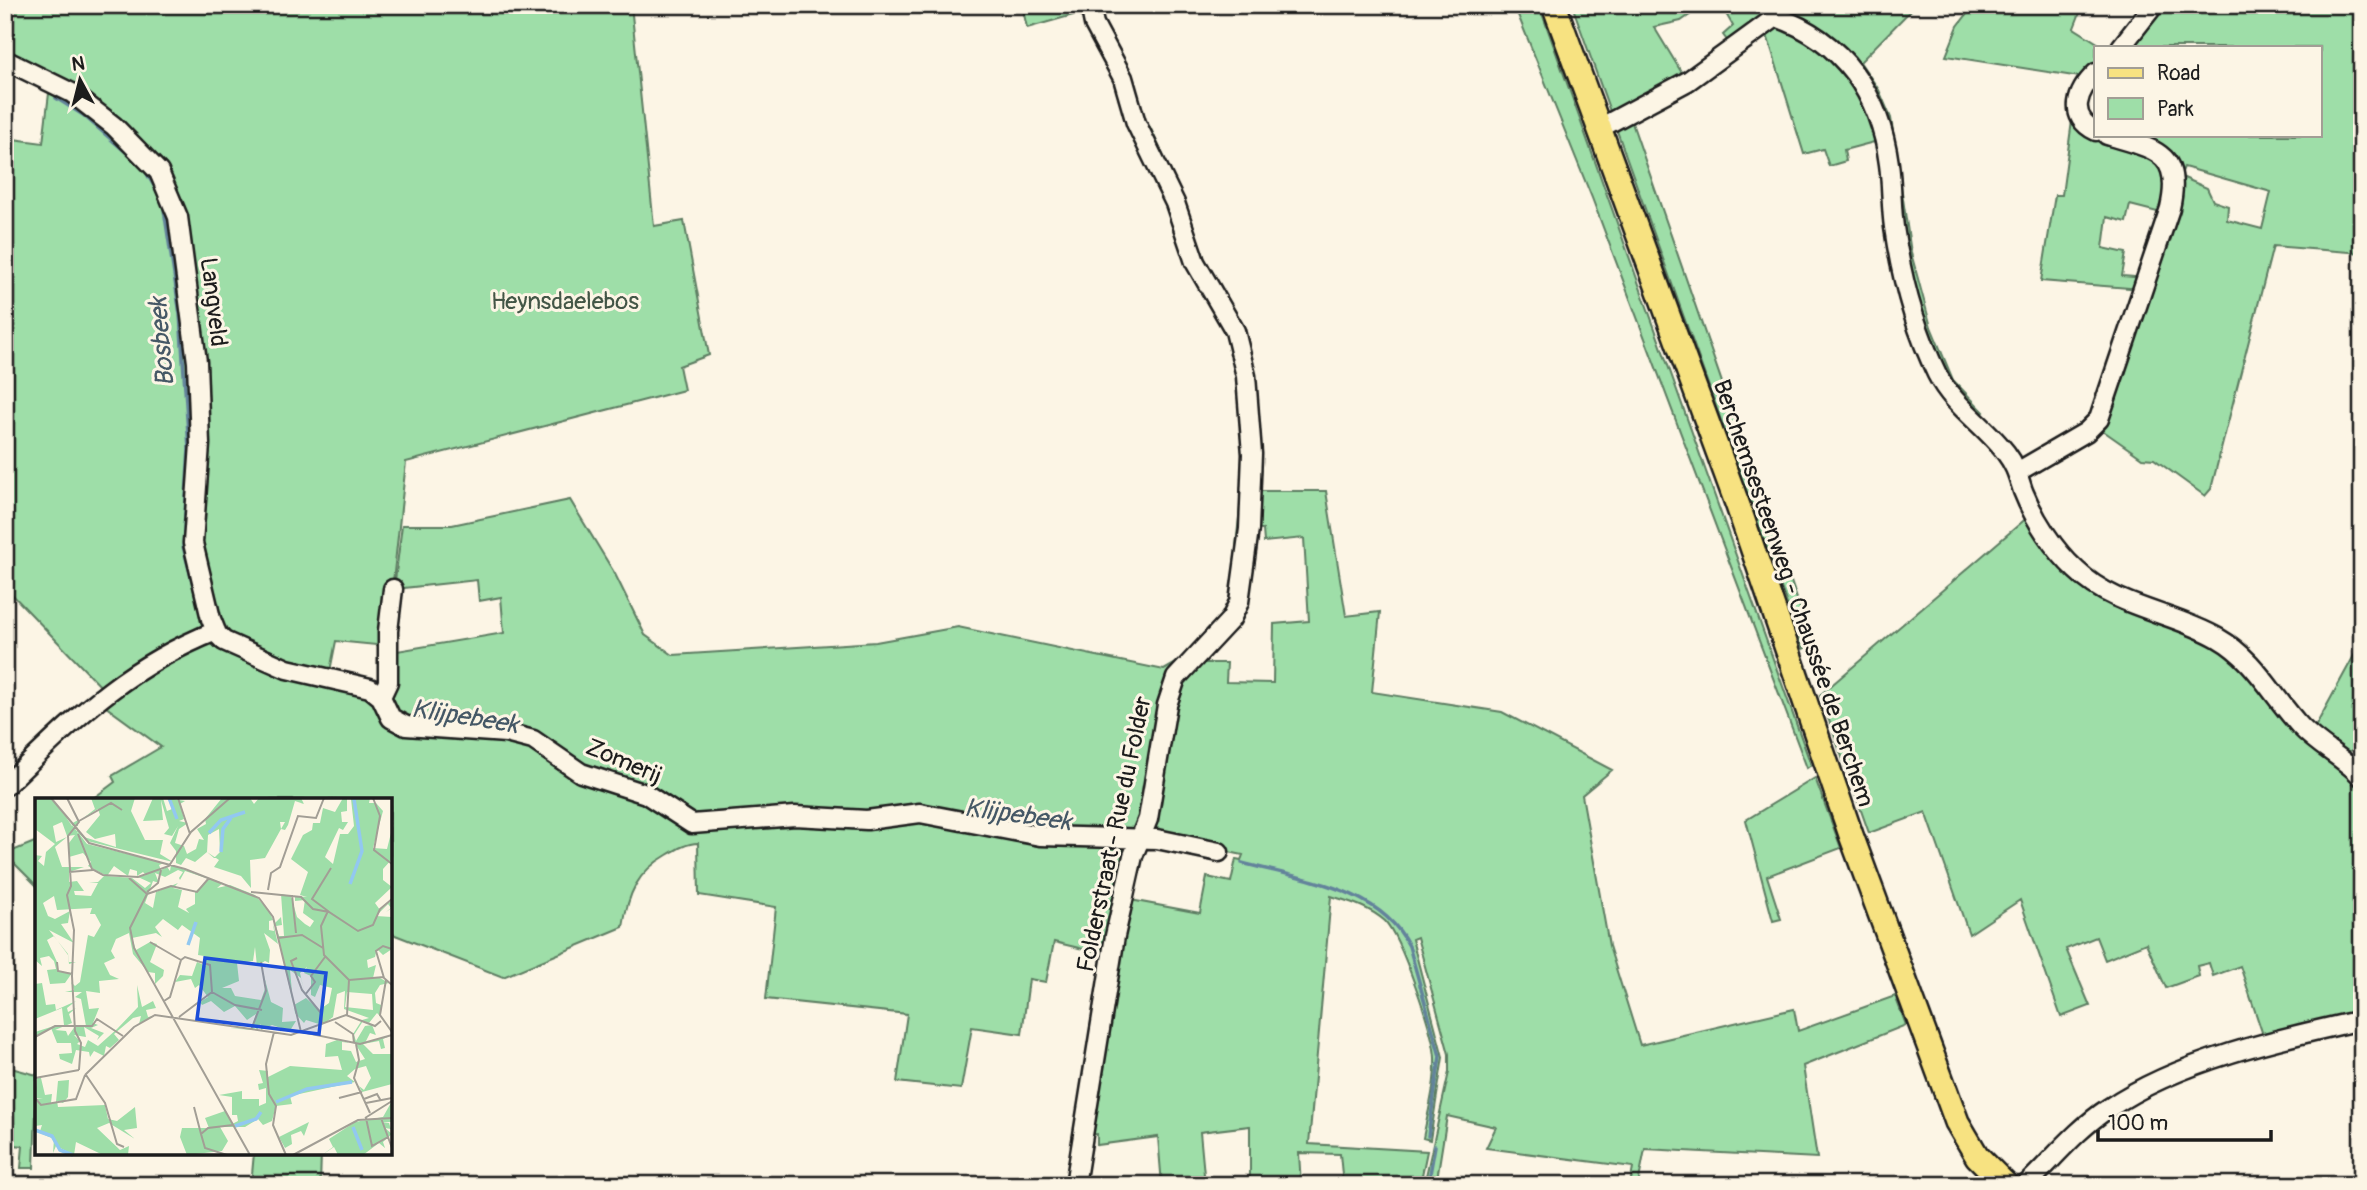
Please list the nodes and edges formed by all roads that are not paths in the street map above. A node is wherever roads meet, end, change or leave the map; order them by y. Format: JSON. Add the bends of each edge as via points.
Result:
{"nodes":[{"id":1,"x":1090,"y":5,"type":"edge"},
{"id":2,"x":1554,"y":5,"type":"edge"},
{"id":3,"x":2154,"y":5,"type":"edge"},
{"id":4,"x":1774,"y":11,"type":"edge"},
{"id":5,"x":2122,"y":46,"type":"edge"},
{"id":6,"x":5,"y":60,"type":"edge"},
{"id":7,"x":2094,"y":75,"type":"edge"},
{"id":8,"x":1598,"y":130,"type":"junction"},
{"id":9,"x":2094,"y":130,"type":"edge"},
{"id":10,"x":2111,"y":136,"type":"edge"},
{"id":11,"x":2019,"y":471,"type":"junction"},
{"id":12,"x":393,"y":589,"type":"dead end"},
{"id":13,"x":216,"y":631,"type":"junction"},
{"id":14,"x":381,"y":697,"type":"junction"},
{"id":15,"x":2362,"y":777,"type":"edge"},
{"id":16,"x":5,"y":786,"type":"edge"},
{"id":17,"x":1139,"y":837,"type":"junction"},
{"id":18,"x":1219,"y":852,"type":"dead end"},
{"id":19,"x":2362,"y":1020,"type":"edge"},
{"id":20,"x":1075,"y":1185,"type":"edge"},
{"id":21,"x":2006,"y":1185,"type":"edge"},
{"id":22,"x":2026,"y":1185,"type":"edge"}],
"edges":[{"from":1,"to":17,"type":"street","name":"Folderstraat - Rue du Folder","via":[[1094,24],[1124,78],[1136,123],[1175,203],[1195,262],[1235,331],[1247,376],[1252,432],[1239,601],[1231,619],[1172,687],[1148,819]]},
{"from":2,"to":8,"type":"main road","name":"Berchemsesteenweg - Chaussée de Berchem"},
{"from":3,"to":5,"type":"street"},
{"from":4,"to":8,"type":"street","via":[[1688,81]]},
{"from":4,"to":11,"type":"street","via":[[1829,43],[1873,104],[1889,164],[1900,259],[1927,351],[1952,396]]},
{"from":6,"to":13,"type":"street","name":"Langveld","via":[[72,93],[114,126],[159,172],[178,217],[198,376],[200,452],[193,543]]},
{"from":7,"to":9,"type":"street","via":[[2080,92],[2076,108],[2083,123]]},
{"from":8,"to":21,"type":"main road","name":"Berchemsesteenweg - Chaussée de Berchem","via":[[1957,1122],[1977,1156]]},
{"from":10,"to":11,"type":"street","via":[[2140,144],[2168,162],[2176,178],[2170,208],[2099,419]]},
{"from":11,"to":15,"type":"street","via":[[2023,491],[2038,520],[2077,572],[2136,606],[2234,648],[2302,728]]},
{"from":12,"to":14,"type":"street","via":[[388,682]]},
{"from":13,"to":14,"type":"street","name":"Zomerij","via":[[224,641],[262,660],[370,688]]},
{"from":13,"to":16,"type":"street","via":[[167,653],[108,690]]},
{"from":14,"to":17,"type":"street","name":"Zomerij","via":[[391,718],[407,726],[506,733],[533,740],[581,773],[646,794],[692,824],[795,816],[867,820],[920,813],[1040,836]]},
{"from":17,"to":18,"type":"street","name":"Zomerij"},
{"from":17,"to":20,"type":"street","name":"Folderstraat - Rue du Folder","via":[[1115,936]]},
{"from":19,"to":22,"type":"street","via":[[2250,1048],[2152,1082],[2106,1109]]}]}
